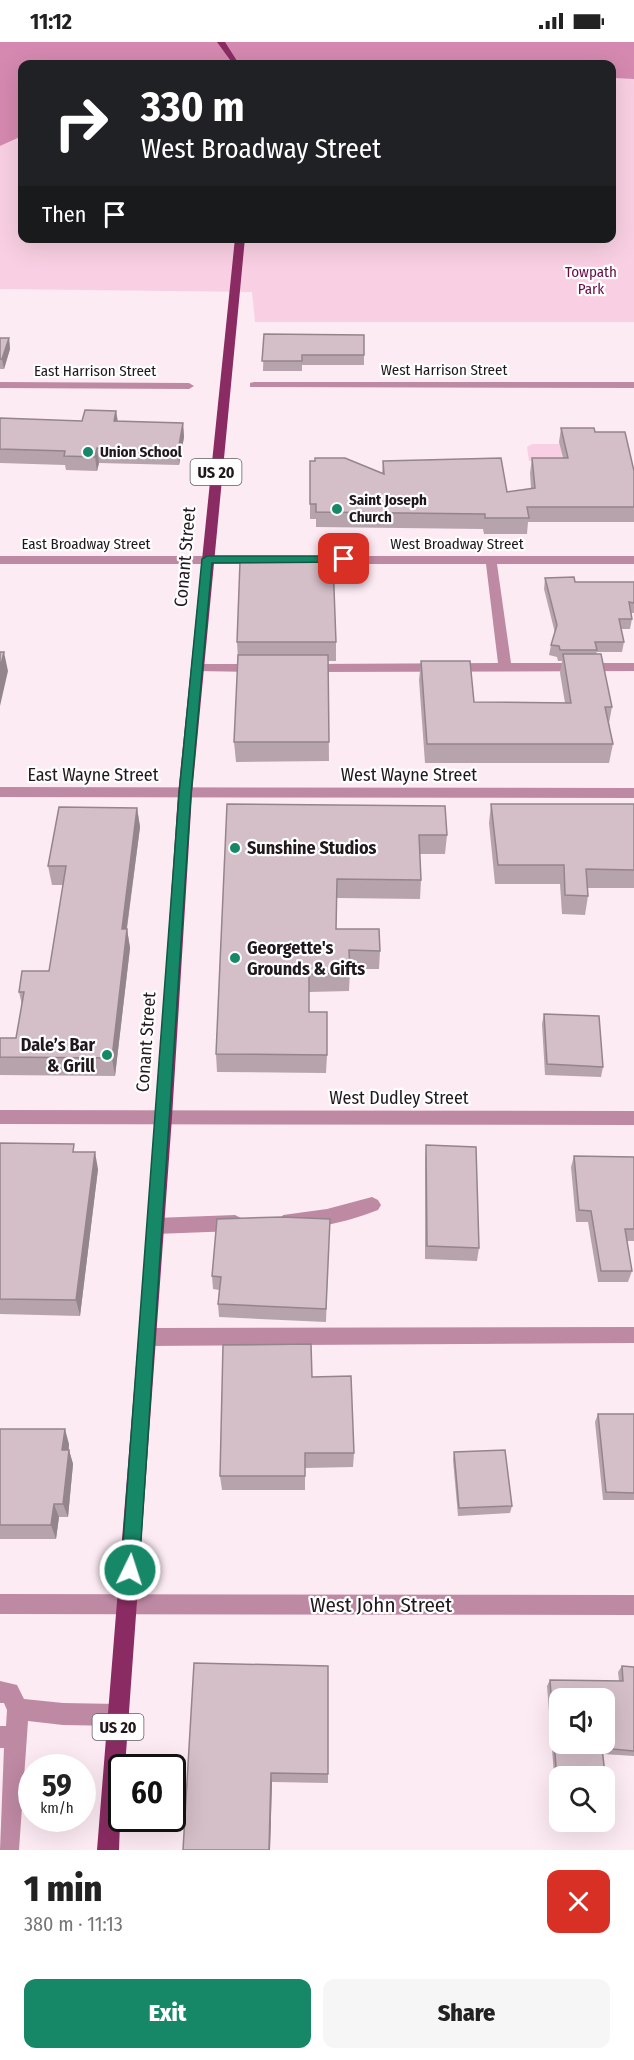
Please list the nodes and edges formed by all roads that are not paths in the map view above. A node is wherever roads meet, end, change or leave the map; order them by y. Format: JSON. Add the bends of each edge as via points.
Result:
{"nodes":[{"id":1,"x":221,"y":42,"type":"edge"},
{"id":2,"x":233,"y":60,"type":"edge"},
{"id":3,"x":239,"y":243,"type":"edge"},
{"id":4,"x":634,"y":385,"type":"edge"},
{"id":5,"x":189,"y":386,"type":"dead end"},
{"id":6,"x":254,"y":386,"type":"dead end"},
{"id":7,"x":0,"y":387,"type":"edge"},
{"id":8,"x":207,"y":559,"type":"junction"},
{"id":9,"x":0,"y":560,"type":"edge"},
{"id":10,"x":491,"y":560,"type":"junction"},
{"id":11,"x":634,"y":560,"type":"edge"},
{"id":12,"x":634,"y":667,"type":"edge"},
{"id":13,"x":199,"y":668,"type":"junction"},
{"id":14,"x":265,"y":668,"type":"edge"},
{"id":15,"x":299,"y":668,"type":"edge"},
{"id":16,"x":505,"y":668,"type":"junction"},
{"id":17,"x":0,"y":792,"type":"edge"},
{"id":18,"x":634,"y":793,"type":"edge"},
{"id":19,"x":185,"y":794,"type":"junction"},
{"id":20,"x":164,"y":1117,"type":"junction"},
{"id":21,"x":0,"y":1118,"type":"edge"},
{"id":22,"x":634,"y":1118,"type":"edge"},
{"id":23,"x":372,"y":1205,"type":"dead end"},
{"id":24,"x":273,"y":1222,"type":"edge"},
{"id":25,"x":254,"y":1223,"type":"edge"},
{"id":26,"x":155,"y":1226,"type":"junction"},
{"id":27,"x":634,"y":1335,"type":"edge"},
{"id":28,"x":147,"y":1337,"type":"junction"},
{"id":29,"x":0,"y":1604,"type":"edge"},
{"id":30,"x":128,"y":1605,"type":"junction"},
{"id":31,"x":634,"y":1605,"type":"edge"},
{"id":32,"x":0,"y":1692,"type":"edge"},
{"id":33,"x":18,"y":1709,"type":"junction"},
{"id":34,"x":119,"y":1715,"type":"junction"},
{"id":35,"x":8,"y":1737,"type":"edge"},
{"id":36,"x":6,"y":1802,"type":"edge"},
{"id":37,"x":8,"y":1850,"type":"edge"},
{"id":38,"x":108,"y":1850,"type":"edge"}],
"edges":[{"from":1,"to":2,"type":"main road"},
{"from":3,"to":8,"type":"main road","name":"Conant Street","number":"US 20"},
{"from":4,"to":6,"type":"street","name":"West Harrison Street"},
{"from":5,"to":7,"type":"street","name":"East Harrison Street"},
{"from":8,"to":9,"type":"street","name":"East Broadway Street"},
{"from":8,"to":10,"type":"street","name":"West Broadway Street"},
{"from":8,"to":13,"type":"main road","name":"Conant Street","number":"US 20"},
{"from":10,"to":11,"type":"street","name":"West Broadway Street"},
{"from":10,"to":16,"type":"street"},
{"from":12,"to":16,"type":"street"},
{"from":13,"to":14,"type":"street"},
{"from":13,"to":19,"type":"main road","name":"Conant Street","number":"US 20"},
{"from":15,"to":16,"type":"street"},
{"from":17,"to":19,"type":"street","name":"East Wayne Street"},
{"from":18,"to":19,"type":"street","name":"West Wayne Street"},
{"from":19,"to":20,"type":"main road","name":"Conant Street","number":"US 20"},
{"from":20,"to":21,"type":"street","name":"West Dudley Street"},
{"from":20,"to":22,"type":"street","name":"West Dudley Street"},
{"from":20,"to":26,"type":"main road","name":"Conant Street","number":"US 20"},
{"from":23,"to":24,"type":"street","via":[[327,1217]]},
{"from":25,"to":26,"type":"street"},
{"from":26,"to":28,"type":"main road","name":"Conant Street","number":"US 20"},
{"from":27,"to":28,"type":"street"},
{"from":28,"to":30,"type":"main road","name":"Conant Street","number":"US 20"},
{"from":29,"to":30,"type":"street","name":"West John Street"},
{"from":30,"to":31,"type":"street","name":"West John Street"},
{"from":30,"to":34,"type":"main road","name":"Conant Street","number":"US 20"},
{"from":32,"to":33,"type":"street","via":[[10,1692]]},
{"from":33,"to":34,"type":"street"},
{"from":33,"to":35,"type":"street"},
{"from":34,"to":38,"type":"main road","name":"Conant Street","number":"US 20"},
{"from":35,"to":36,"type":"street"},
{"from":36,"to":37,"type":"street"}]}
